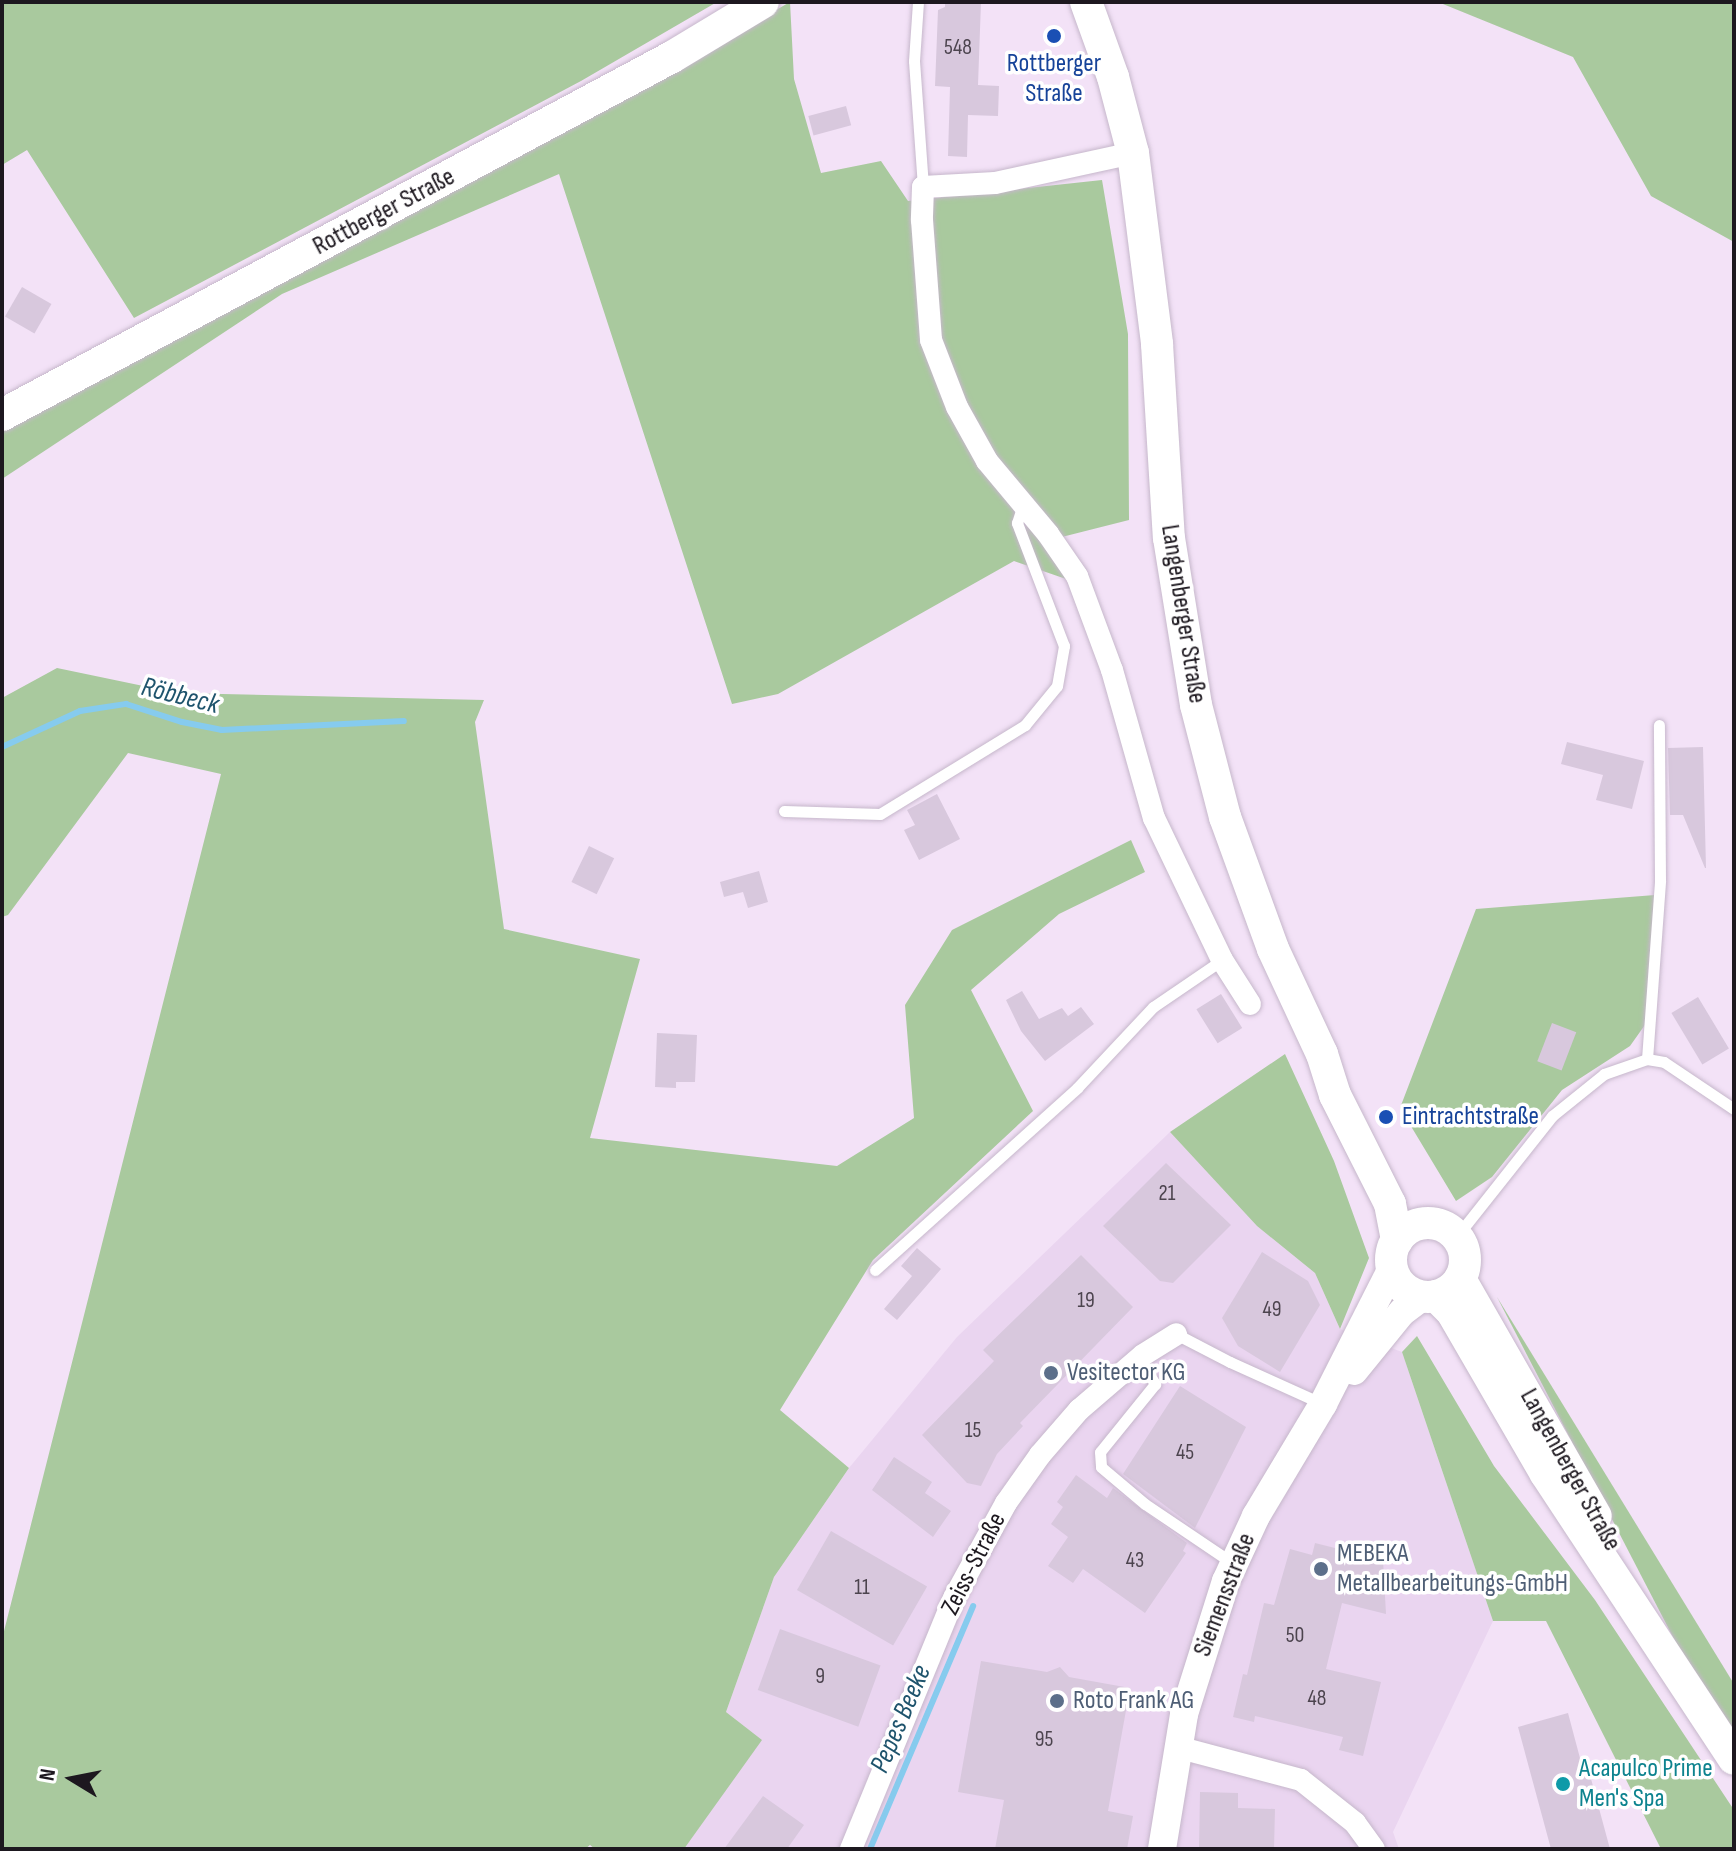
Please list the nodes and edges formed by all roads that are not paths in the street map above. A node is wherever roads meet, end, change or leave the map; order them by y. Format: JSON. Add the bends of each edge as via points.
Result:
{"nodes":[{"id":1,"x":763,"y":2,"type":"edge"},
{"id":2,"x":918,"y":2,"type":"edge"},
{"id":3,"x":1086,"y":2,"type":"edge"},
{"id":4,"x":1133,"y":153,"type":"junction"},
{"id":5,"x":923,"y":187,"type":"junction"},
{"id":6,"x":2,"y":415,"type":"edge"},
{"id":7,"x":1023,"y":504,"type":"junction"},
{"id":8,"x":1659,"y":725,"type":"dead end"},
{"id":9,"x":784,"y":811,"type":"dead end"},
{"id":10,"x":1222,"y":960,"type":"junction"},
{"id":11,"x":1250,"y":1004,"type":"dead end"},
{"id":12,"x":1322,"y":1054,"type":"junction"},
{"id":13,"x":1647,"y":1059,"type":"junction"},
{"id":14,"x":1734,"y":1109,"type":"edge"},
{"id":15,"x":1446,"y":1229,"type":"junction"},
{"id":16,"x":1395,"y":1254,"type":"junction"},
{"id":17,"x":875,"y":1270,"type":"dead end"},
{"id":18,"x":1439,"y":1290,"type":"junction"},
{"id":19,"x":1176,"y":1334,"type":"joint"},
{"id":20,"x":1139,"y":1359,"type":"junction"},
{"id":21,"x":1323,"y":1404,"type":"junction"},
{"id":22,"x":1234,"y":1564,"type":"junction"},
{"id":23,"x":1177,"y":1747,"type":"junction"},
{"id":24,"x":1734,"y":1759,"type":"edge"},
{"id":25,"x":851,"y":1849,"type":"edge"},
{"id":26,"x":1162,"y":1849,"type":"edge"},
{"id":27,"x":1374,"y":1849,"type":"edge"}],
"edges":[{"from":1,"to":6,"type":"main road","name":"Rottberger Straße","via":[[645,72]]},
{"from":2,"to":5,"type":"lane","via":[[914,61]]},
{"from":3,"to":4,"type":"main road","name":"Langenberger Straße"},
{"from":4,"to":5,"type":"street","via":[[995,183]]},
{"from":4,"to":12,"type":"main road","name":"Langenberger Straße","via":[[1157,344],[1169,538],[1196,705],[1225,817],[1262,920]]},
{"from":5,"to":7,"type":"street","via":[[931,340],[957,407],[987,461]]},
{"from":7,"to":9,"type":"lane","via":[[1017,523],[1064,646],[1057,686],[1025,725],[880,814]]},
{"from":7,"to":10,"type":"street","via":[[1077,576],[1112,670],[1154,818]]},
{"from":8,"to":13,"type":"lane","via":[[1660,880]]},
{"from":10,"to":11,"type":"street"},
{"from":10,"to":17,"type":"lane","via":[[1153,1007],[1077,1088]]},
{"from":12,"to":15,"type":"main road","name":"Langenberger Straße","via":[[1347,1086],[1409,1194]]},
{"from":12,"to":16,"type":"main road","name":"Langenberger Straße","via":[[1335,1095],[1390,1204]]},
{"from":13,"to":14,"type":"lane","via":[[1680,1071]]},
{"from":13,"to":15,"type":"lane","via":[[1604,1074],[1576,1092]]},
{"from":15,"to":16,"type":"main road","via":[[1407,1229]]},
{"from":15,"to":18,"type":"main road","via":[[1465,1266]]},
{"from":16,"to":18,"type":"main road","via":[[1407,1293]]},
{"from":16,"to":21,"type":"street","name":"Siemensstraße"},
{"from":18,"to":21,"type":"street","name":"Siemensstraße","via":[[1402,1312]]},
{"from":18,"to":24,"type":"main road","name":"Langenberger Straße","via":[[1567,1461],[1675,1664]]},
{"from":19,"to":20,"type":"street","name":"Zeiss-Straße"},
{"from":19,"to":21,"type":"lane"},
{"from":20,"to":22,"type":"lane","via":[[1155,1384],[1100,1452],[1101,1467]]},
{"from":20,"to":25,"type":"street","name":"Zeiss-Straße","via":[[1079,1410],[1006,1503],[954,1598]]},
{"from":21,"to":22,"type":"street","name":"Siemensstraße","via":[[1256,1516]]},
{"from":22,"to":23,"type":"street","name":"Siemensstraße","via":[[1192,1680]]},
{"from":23,"to":26,"type":"street","name":"Siemensstraße"},
{"from":23,"to":27,"type":"street","via":[[1301,1780],[1355,1823]]}]}
